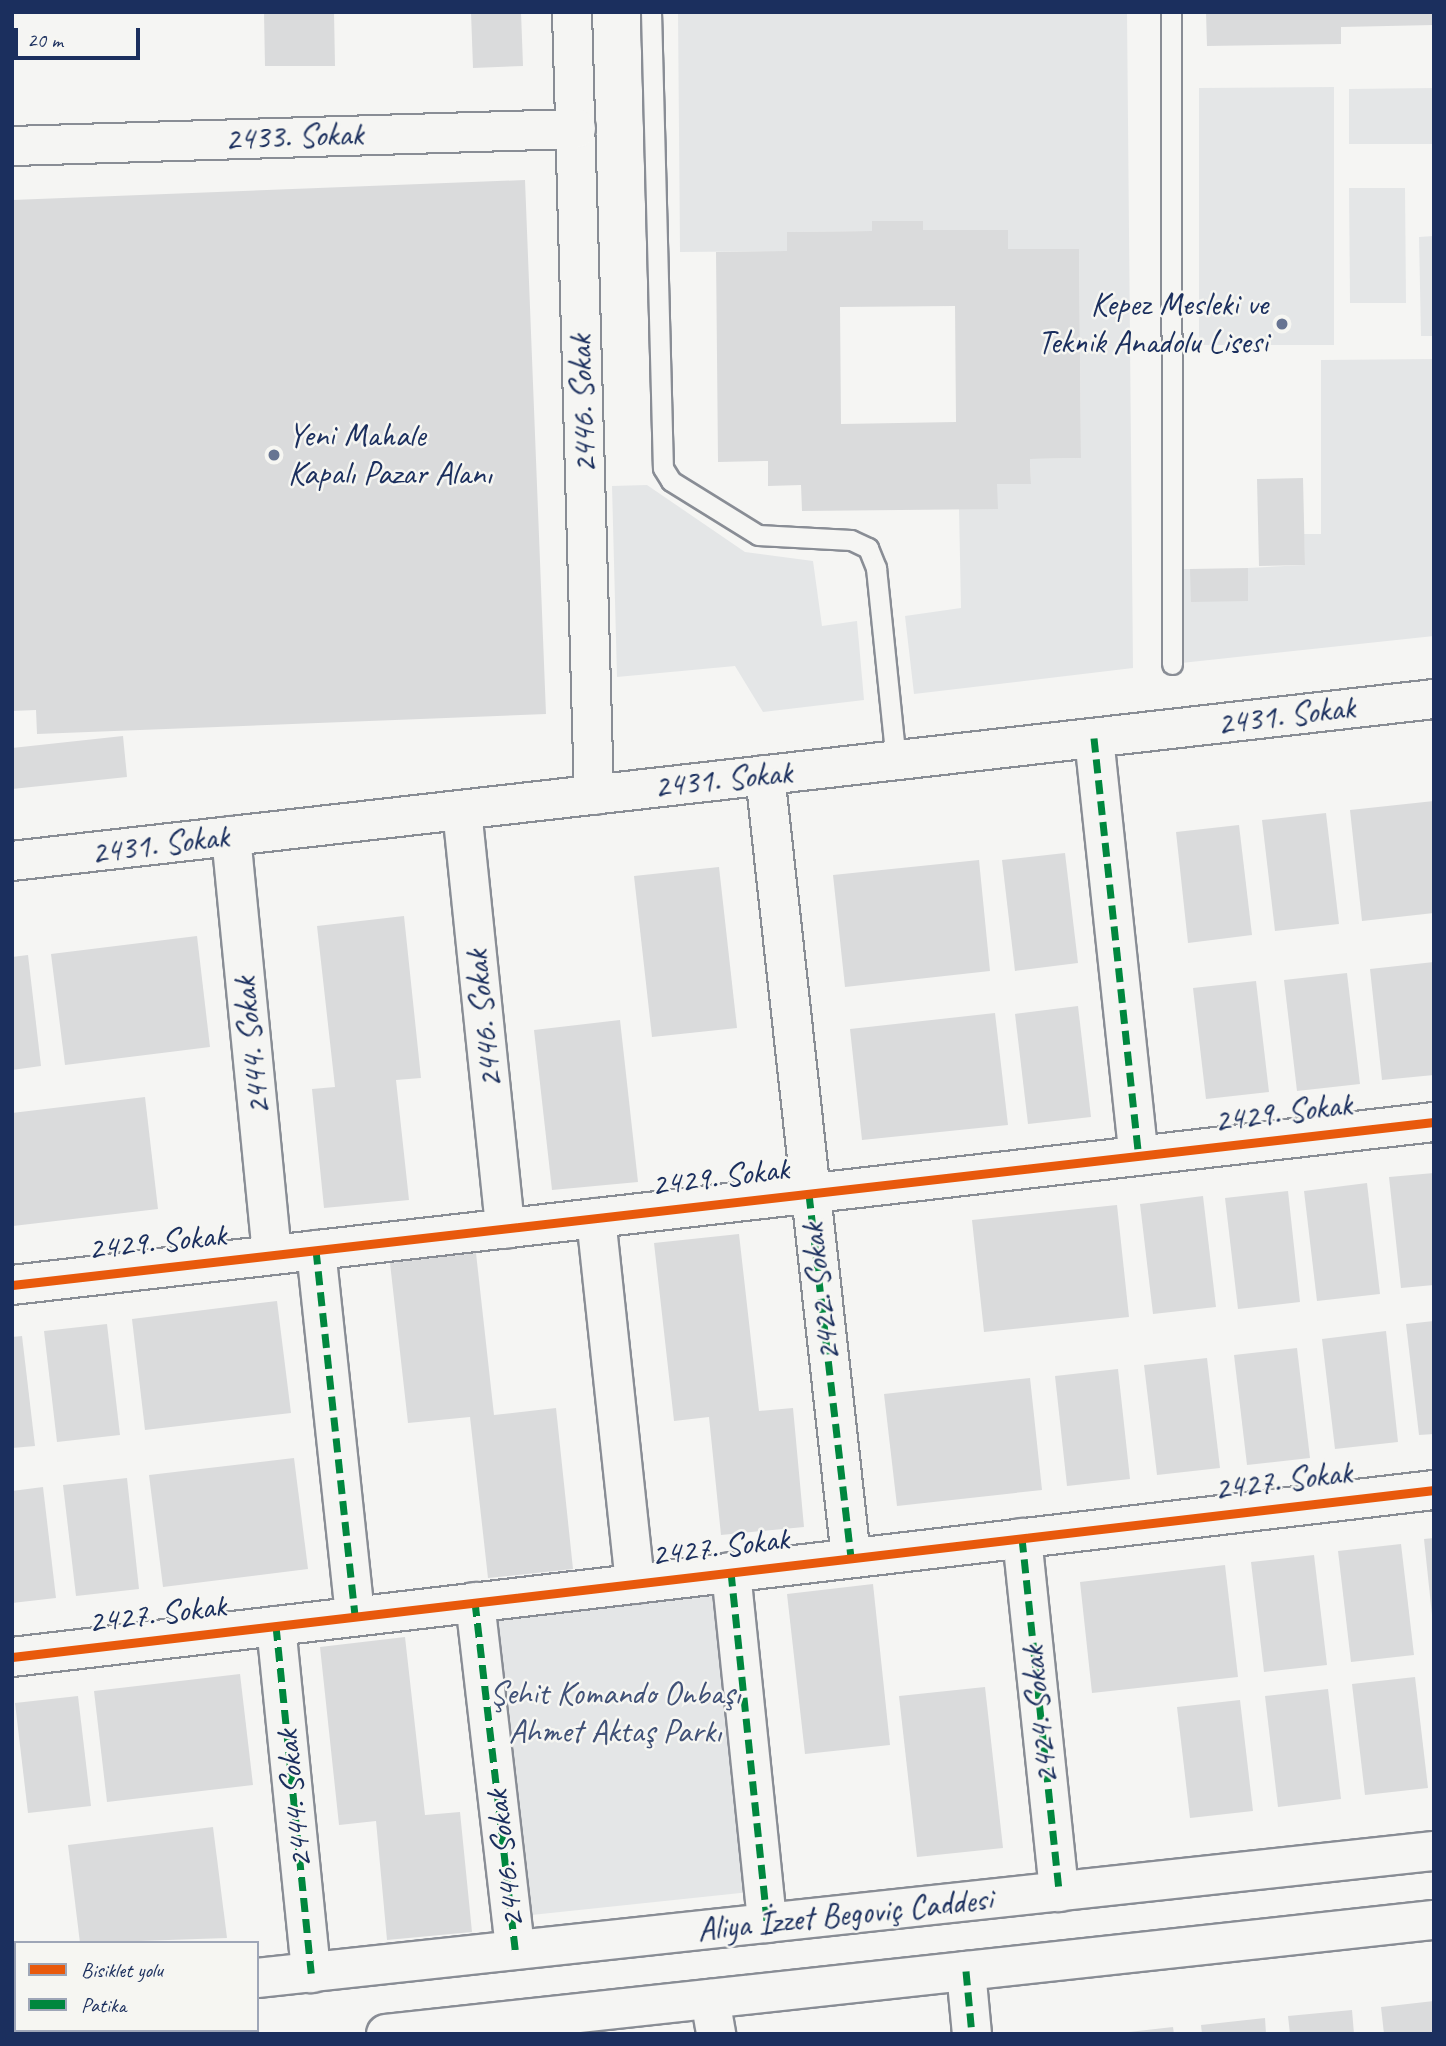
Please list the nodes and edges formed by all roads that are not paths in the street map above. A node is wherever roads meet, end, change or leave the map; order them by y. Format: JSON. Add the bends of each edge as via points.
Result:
{"nodes":[{"id":1,"x":572,"y":12,"type":"edge"},
{"id":2,"x":651,"y":12,"type":"edge"},
{"id":3,"x":1171,"y":12,"type":"edge"},
{"id":4,"x":576,"y":129,"type":"junction"},
{"id":5,"x":12,"y":146,"type":"edge"},
{"id":6,"x":1172,"y":664,"type":"dead end"},
{"id":7,"x":1434,"y":699,"type":"edge"},
{"id":8,"x":1094,"y":738,"type":"junction"},
{"id":9,"x":895,"y":760,"type":"junction"},
{"id":10,"x":765,"y":775,"type":"junction"},
{"id":11,"x":594,"y":795,"type":"junction"},
{"id":12,"x":462,"y":810,"type":"junction"},
{"id":13,"x":231,"y":836,"type":"junction"},
{"id":14,"x":12,"y":862,"type":"edge"},
{"id":15,"x":1434,"y":1122,"type":"edge"},
{"id":16,"x":1139,"y":1156,"type":"junction"},
{"id":17,"x":809,"y":1194,"type":"junction"},
{"id":18,"x":596,"y":1218,"type":"junction"},
{"id":19,"x":505,"y":1229,"type":"junction"},
{"id":20,"x":316,"y":1251,"type":"junction"},
{"id":21,"x":272,"y":1255,"type":"junction"},
{"id":22,"x":12,"y":1285,"type":"edge"},
{"id":23,"x":1434,"y":1490,"type":"edge"},
{"id":24,"x":1022,"y":1538,"type":"junction"},
{"id":25,"x":851,"y":1558,"type":"junction"},
{"id":26,"x":731,"y":1573,"type":"junction"},
{"id":27,"x":635,"y":1584,"type":"junction"},
{"id":28,"x":475,"y":1602,"type":"junction"},
{"id":29,"x":355,"y":1616,"type":"junction"},
{"id":30,"x":276,"y":1626,"type":"junction"},
{"id":31,"x":12,"y":1657,"type":"edge"},
{"id":32,"x":1434,"y":1852,"type":"edge"},
{"id":33,"x":1059,"y":1892,"type":"junction"},
{"id":34,"x":1434,"y":1920,"type":"edge"},
{"id":35,"x":767,"y":1923,"type":"junction"},
{"id":36,"x":515,"y":1950,"type":"junction"},
{"id":37,"x":966,"y":1971,"type":"junction"},
{"id":38,"x":311,"y":1973,"type":"junction"},
{"id":39,"x":259,"y":1978,"type":"edge"},
{"id":40,"x":713,"y":2016,"type":"edge"},
{"id":41,"x":386,"y":2034,"type":"edge"},
{"id":42,"x":972,"y":2034,"type":"edge"}],
"edges":[{"from":1,"to":4,"type":"street","name":"2446. Sokak"},
{"from":2,"to":9,"type":"lane","via":[[663,468],[671,481],[758,535],[852,540],[868,548],[876,568]]},
{"from":3,"to":6,"type":"lane"},
{"from":4,"to":5,"type":"street","name":"2433. Sokak"},
{"from":4,"to":11,"type":"street","name":"2446. Sokak"},
{"from":7,"to":8,"type":"street","name":"2431. Sokak"},
{"from":8,"to":9,"type":"street","name":"2431. Sokak"},
{"from":8,"to":16,"type":"street"},
{"from":9,"to":10,"type":"street","name":"2431. Sokak"},
{"from":10,"to":11,"type":"street","name":"2431. Sokak"},
{"from":10,"to":17,"type":"street","name":"2422. Sokak"},
{"from":11,"to":12,"type":"street","name":"2431. Sokak"},
{"from":12,"to":13,"type":"street","name":"2431. Sokak"},
{"from":12,"to":19,"type":"street","name":"2446. Sokak"},
{"from":13,"to":14,"type":"street","name":"2431. Sokak"},
{"from":13,"to":21,"type":"street","name":"2444. Sokak"},
{"from":15,"to":16,"type":"street","name":"2429. Sokak"},
{"from":16,"to":17,"type":"street","name":"2429. Sokak"},
{"from":17,"to":18,"type":"street","name":"2429. Sokak"},
{"from":17,"to":25,"type":"street","name":"2422. Sokak"},
{"from":18,"to":19,"type":"street","name":"2429. Sokak"},
{"from":18,"to":27,"type":"street"},
{"from":19,"to":20,"type":"street","name":"2429. Sokak"},
{"from":20,"to":21,"type":"street","name":"2429. Sokak"},
{"from":20,"to":29,"type":"street"},
{"from":21,"to":22,"type":"street","name":"2429. Sokak"},
{"from":23,"to":24,"type":"street","name":"2427. Sokak"},
{"from":24,"to":25,"type":"street","name":"2427. Sokak"},
{"from":24,"to":33,"type":"street","name":"2424. Sokak"},
{"from":25,"to":26,"type":"street","name":"2427. Sokak"},
{"from":26,"to":27,"type":"street","name":"2427. Sokak"},
{"from":26,"to":35,"type":"street"},
{"from":27,"to":28,"type":"street","name":"2427. Sokak"},
{"from":28,"to":29,"type":"street","name":"2427. Sokak"},
{"from":28,"to":36,"type":"street","name":"2446. Sokak"},
{"from":29,"to":30,"type":"street","name":"2427. Sokak"},
{"from":30,"to":31,"type":"street","name":"2427. Sokak"},
{"from":30,"to":38,"type":"street","name":"2444. Sokak"},
{"from":32,"to":33,"type":"street","name":"Aliya İzzet Begoviç Caddesi"},
{"from":33,"to":35,"type":"street","name":"Aliya İzzet Begoviç Caddesi"},
{"from":34,"to":37,"type":"street"},
{"from":35,"to":36,"type":"street","name":"Aliya İzzet Begoviç Caddesi"},
{"from":36,"to":38,"type":"street","name":"Aliya İzzet Begoviç Caddesi"},
{"from":37,"to":40,"type":"street"},
{"from":37,"to":42,"type":"street"},
{"from":38,"to":39,"type":"street","name":"Aliya İzzet Begoviç Caddesi"},
{"from":40,"to":41,"type":"street"}]}
